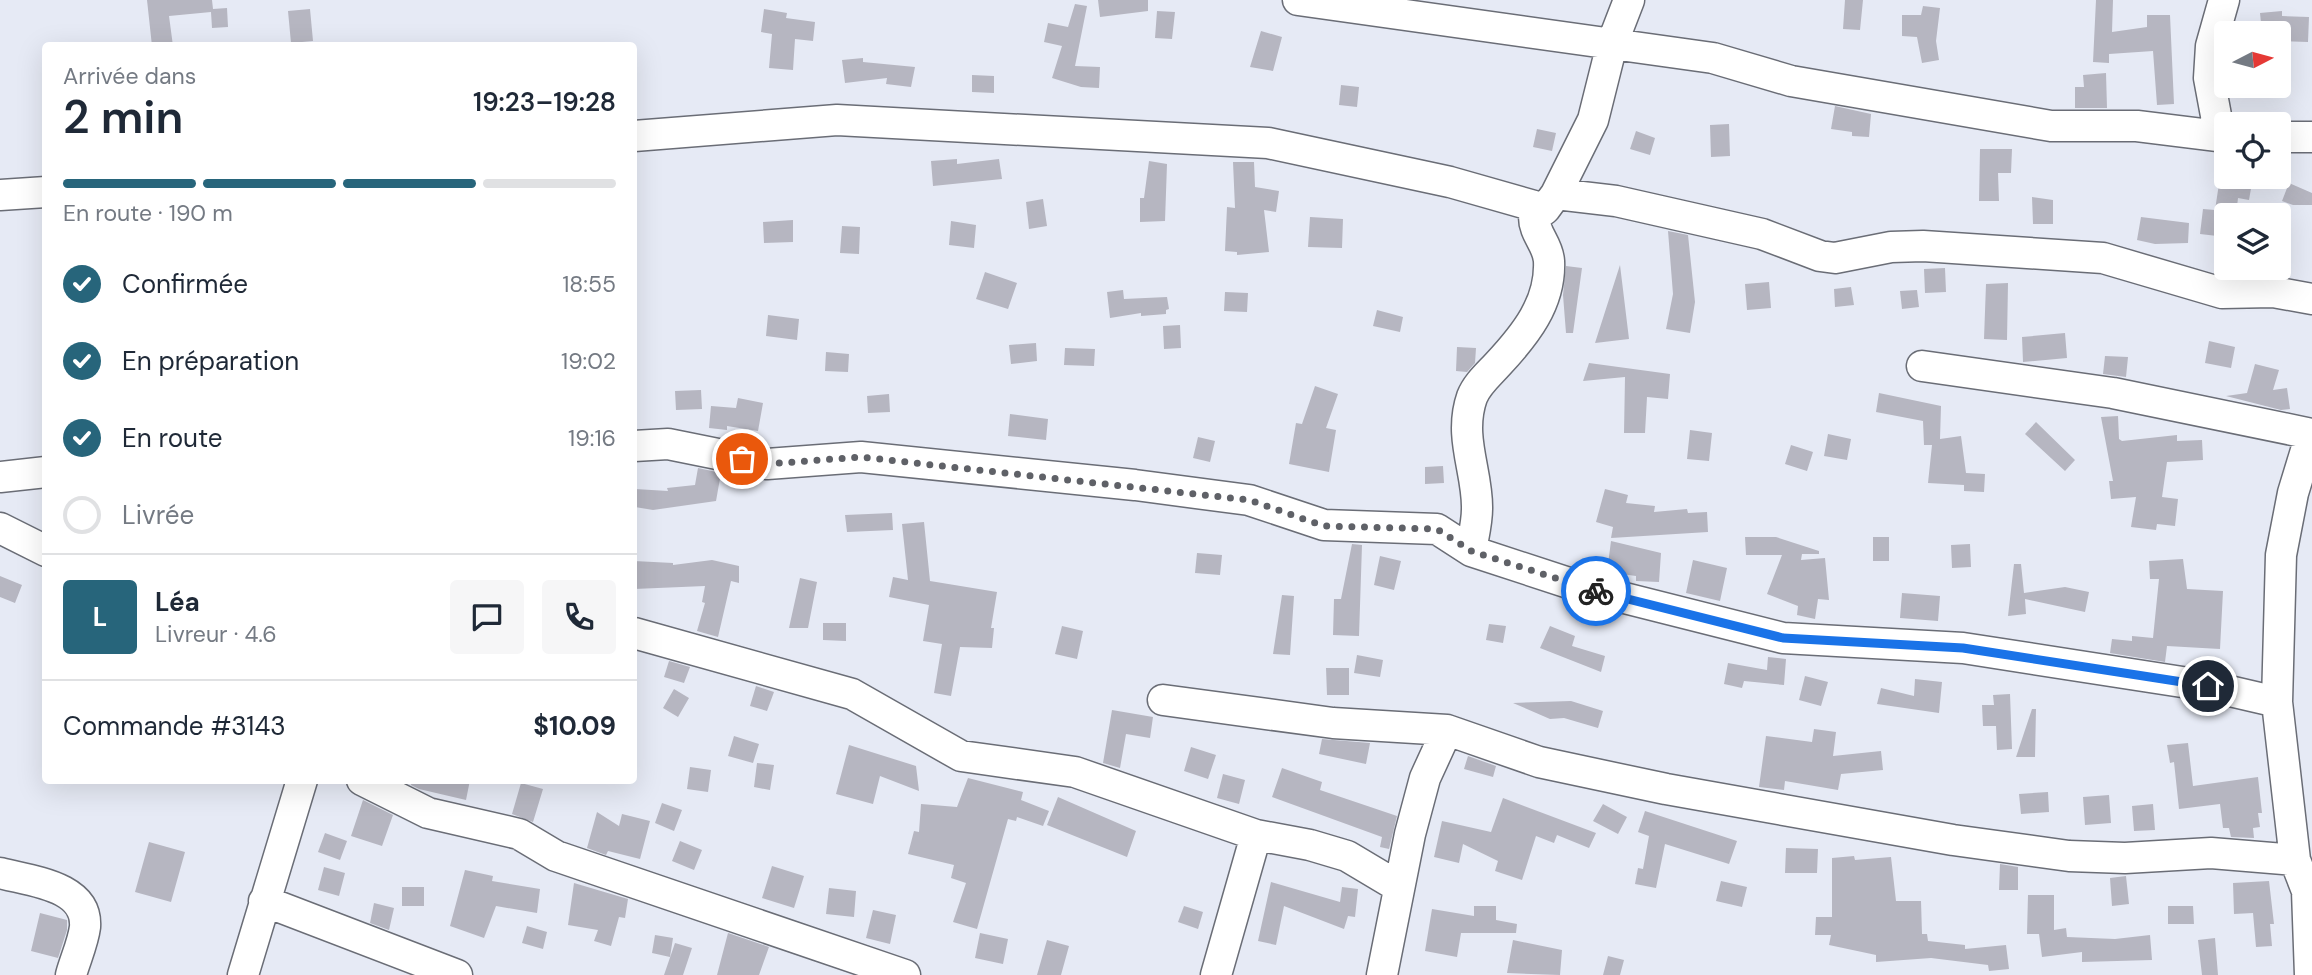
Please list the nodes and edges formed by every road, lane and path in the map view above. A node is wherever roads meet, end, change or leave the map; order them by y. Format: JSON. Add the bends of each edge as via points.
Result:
{"nodes":[{"id":1,"x":1298,"y":0,"type":"edge"},
{"id":2,"x":1629,"y":0,"type":"edge"},
{"id":3,"x":2224,"y":0,"type":"edge"},
{"id":4,"x":1612,"y":44,"type":"junction"},
{"id":5,"x":2217,"y":112,"type":"edge"},
{"id":6,"x":637,"y":136,"type":"edge"},
{"id":7,"x":2214,"y":136,"type":"edge"},
{"id":8,"x":2291,"y":137,"type":"edge"},
{"id":9,"x":2312,"y":137,"type":"edge"},
{"id":10,"x":42,"y":192,"type":"edge"},
{"id":11,"x":0,"y":195,"type":"edge"},
{"id":12,"x":1550,"y":201,"type":"junction"},
{"id":13,"x":2312,"y":299,"type":"edge"},
{"id":14,"x":1922,"y":366,"type":"dead end"},
{"id":15,"x":2311,"y":434,"type":"edge"},
{"id":16,"x":637,"y":446,"type":"edge"},
{"id":17,"x":42,"y":472,"type":"edge"},
{"id":18,"x":0,"y":477,"type":"edge"},
{"id":19,"x":0,"y":528,"type":"edge"},
{"id":20,"x":42,"y":549,"type":"edge"},
{"id":21,"x":1471,"y":551,"type":"junction"},
{"id":22,"x":637,"y":633,"type":"edge"},
{"id":23,"x":1163,"y":700,"type":"dead end"},
{"id":24,"x":2277,"y":702,"type":"junction"},
{"id":25,"x":1447,"y":730,"type":"junction"},
{"id":26,"x":301,"y":784,"type":"edge"},
{"id":27,"x":370,"y":784,"type":"edge"},
{"id":28,"x":1256,"y":835,"type":"junction"},
{"id":29,"x":2295,"y":860,"type":"junction"},
{"id":30,"x":0,"y":873,"type":"edge"},
{"id":31,"x":1399,"y":887,"type":"junction"},
{"id":32,"x":264,"y":901,"type":"junction"},
{"id":33,"x":71,"y":975,"type":"edge"},
{"id":34,"x":243,"y":975,"type":"edge"},
{"id":35,"x":457,"y":975,"type":"edge"},
{"id":36,"x":905,"y":975,"type":"edge"},
{"id":37,"x":1216,"y":975,"type":"edge"},
{"id":38,"x":1382,"y":975,"type":"edge"},
{"id":39,"x":2311,"y":975,"type":"edge"}],
"edges":[{"from":1,"to":4,"type":"street"},
{"from":2,"to":4,"type":"street"},
{"from":3,"to":5,"type":"street","via":[[2211,46],[2209,78]]},
{"from":4,"to":7,"type":"street","via":[[1713,58],[1791,81],[2051,127],[2137,126]]},
{"from":4,"to":12,"type":"street","via":[[1592,120]]},
{"from":6,"to":12,"type":"street","via":[[837,120],[1268,143]]},
{"from":8,"to":9,"type":"street"},
{"from":10,"to":11,"type":"street"},
{"from":12,"to":13,"type":"street","via":[[1616,201],[1762,234],[1835,258],[1923,246],[2103,258],[2222,293],[2273,292]]},
{"from":12,"to":21,"type":"street","via":[[1534,217],[1549,262],[1544,299],[1527,333],[1484,379],[1468,415],[1468,460],[1478,508]]},
{"from":14,"to":15,"type":"street","via":[[2113,393]]},
{"from":15,"to":24,"type":"street","via":[[2281,555]]},
{"from":16,"to":21,"type":"street","via":[[668,444],[767,464],[861,457],[1160,488],[1249,500],[1324,526],[1437,529]]},
{"from":17,"to":18,"type":"street"},
{"from":19,"to":20,"type":"street"},
{"from":21,"to":24,"type":"street","via":[[1581,587],[1783,638],[1963,648],[2208,686]]},
{"from":22,"to":28,"type":"street","via":[[852,694],[961,756],[1075,772]]},
{"from":23,"to":25,"type":"street","via":[[1333,723]]},
{"from":24,"to":29,"type":"street"},
{"from":25,"to":29,"type":"street","via":[[1552,765],[1953,840],[2069,856],[2211,853]]},
{"from":25,"to":31,"type":"street","via":[[1425,778]]},
{"from":26,"to":32,"type":"street"},
{"from":27,"to":36,"type":"street","via":[[428,813],[519,834],[556,856]]},
{"from":28,"to":31,"type":"street","via":[[1348,856]]},
{"from":28,"to":37,"type":"street"},
{"from":29,"to":39,"type":"street","via":[[2307,891]]},
{"from":30,"to":33,"type":"street","via":[[62,889],[76,901],[85,927]]},
{"from":31,"to":38,"type":"street"},
{"from":32,"to":34,"type":"street"},
{"from":32,"to":35,"type":"street"}]}
